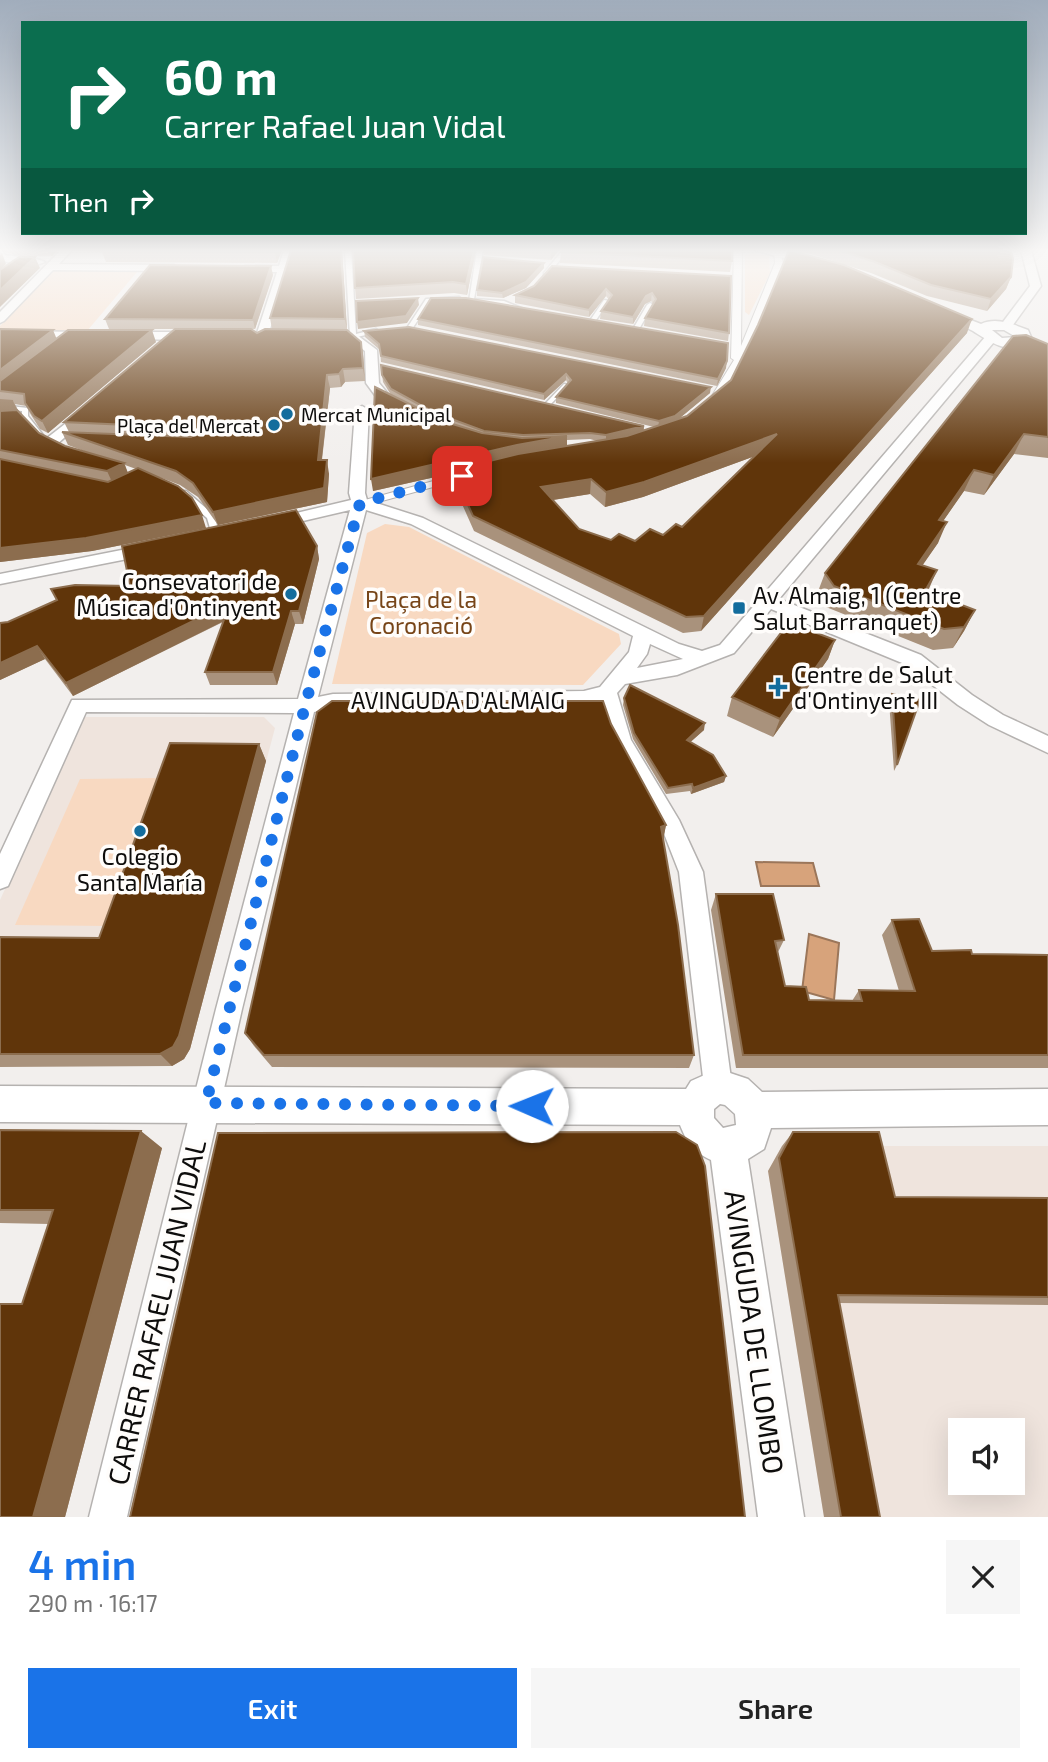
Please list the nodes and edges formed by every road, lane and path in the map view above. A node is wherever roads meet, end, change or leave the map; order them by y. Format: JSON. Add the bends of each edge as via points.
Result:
{"nodes":[{"id":1,"x":267,"y":321,"type":"edge"},
{"id":2,"x":352,"y":321,"type":"edge"},
{"id":3,"x":413,"y":321,"type":"edge"},
{"id":4,"x":584,"y":321,"type":"edge"},
{"id":5,"x":641,"y":321,"type":"edge"},
{"id":6,"x":737,"y":321,"type":"edge"},
{"id":7,"x":755,"y":321,"type":"edge"},
{"id":8,"x":956,"y":321,"type":"edge"},
{"id":9,"x":1011,"y":321,"type":"edge"},
{"id":10,"x":592,"y":322,"type":"joint"},
{"id":11,"x":603,"y":324,"type":"edge"},
{"id":12,"x":1006,"y":326,"type":"junction"},
{"id":13,"x":625,"y":327,"type":"edge"},
{"id":14,"x":636,"y":329,"type":"junction"},
{"id":15,"x":380,"y":330,"type":"edge"},
{"id":16,"x":424,"y":331,"type":"edge"},
{"id":17,"x":649,"y":331,"type":"edge"},
{"id":18,"x":0,"y":335,"type":"edge"},
{"id":19,"x":986,"y":335,"type":"junction"},
{"id":20,"x":73,"y":336,"type":"junction"},
{"id":21,"x":174,"y":336,"type":"junction"},
{"id":22,"x":212,"y":336,"type":"edge"},
{"id":23,"x":327,"y":336,"type":"edge"},
{"id":24,"x":353,"y":336,"type":"junction"},
{"id":25,"x":262,"y":337,"type":"edge"},
{"id":26,"x":725,"y":344,"type":"edge"},
{"id":27,"x":61,"y":346,"type":"edge"},
{"id":28,"x":737,"y":346,"type":"junction"},
{"id":29,"x":155,"y":352,"type":"edge"},
{"id":30,"x":735,"y":364,"type":"junction"},
{"id":31,"x":566,"y":385,"type":"edge"},
{"id":32,"x":709,"y":388,"type":"edge"},
{"id":33,"x":723,"y":391,"type":"junction"},
{"id":34,"x":386,"y":398,"type":"edge"},
{"id":35,"x":99,"y":400,"type":"edge"},
{"id":36,"x":533,"y":402,"type":"edge"},
{"id":37,"x":547,"y":405,"type":"junction"},
{"id":38,"x":0,"y":407,"type":"edge"},
{"id":39,"x":560,"y":408,"type":"edge"},
{"id":40,"x":703,"y":408,"type":"edge"},
{"id":41,"x":362,"y":410,"type":"dead end"},
{"id":42,"x":27,"y":418,"type":"junction"},
{"id":43,"x":13,"y":419,"type":"edge"},
{"id":44,"x":59,"y":442,"type":"joint"},
{"id":45,"x":486,"y":470,"type":"edge"},
{"id":46,"x":176,"y":488,"type":"edge"},
{"id":47,"x":360,"y":503,"type":"junction"},
{"id":48,"x":391,"y":512,"type":"junction"},
{"id":49,"x":256,"y":527,"type":"edge"},
{"id":50,"x":216,"y":535,"type":"edge"},
{"id":51,"x":351,"y":537,"type":"junction"},
{"id":52,"x":165,"y":546,"type":"edge"},
{"id":53,"x":0,"y":579,"type":"edge"},
{"id":54,"x":769,"y":602,"type":"junction"},
{"id":55,"x":643,"y":633,"type":"junction"},
{"id":56,"x":701,"y":658,"type":"junction"},
{"id":57,"x":613,"y":685,"type":"junction"},
{"id":58,"x":305,"y":706,"type":"junction"},
{"id":59,"x":1048,"y":745,"type":"edge"},
{"id":60,"x":0,"y":879,"type":"edge"},
{"id":61,"x":707,"y":1096,"type":"junction"},
{"id":62,"x":206,"y":1103,"type":"junction"},
{"id":63,"x":0,"y":1104,"type":"edge"},
{"id":64,"x":1048,"y":1107,"type":"edge"},
{"id":65,"x":753,"y":1110,"type":"junction"},
{"id":66,"x":729,"y":1147,"type":"junction"},
{"id":67,"x":108,"y":1517,"type":"edge"},
{"id":68,"x":781,"y":1517,"type":"edge"}],
"edges":[{"from":1,"to":25,"type":"street"},
{"from":2,"to":24,"type":"lane"},
{"from":3,"to":16,"type":"lane","via":[[408,328]]},
{"from":4,"to":10,"type":"lane"},
{"from":5,"to":14,"type":"lane"},
{"from":6,"to":28,"type":"street"},
{"from":7,"to":30,"type":"street"},
{"from":8,"to":19,"type":"street"},
{"from":9,"to":12,"type":"street"},
{"from":10,"to":11,"type":"lane"},
{"from":12,"to":19,"type":"street","via":[[987,326]]},
{"from":12,"to":19,"type":"street","via":[[1025,336],[1024,346]]},
{"from":13,"to":14,"type":"lane"},
{"from":14,"to":17,"type":"lane"},
{"from":15,"to":24,"type":"lane"},
{"from":18,"to":20,"type":"street"},
{"from":19,"to":54,"type":"street"},
{"from":20,"to":21,"type":"street"},
{"from":20,"to":27,"type":"lane"},
{"from":21,"to":22,"type":"street"},
{"from":21,"to":29,"type":"street"},
{"from":23,"to":24,"type":"street"},
{"from":24,"to":34,"type":"street","via":[[372,352],[378,366],[374,387]]},
{"from":26,"to":28,"type":"lane"},
{"from":28,"to":30,"type":"street"},
{"from":30,"to":33,"type":"street"},
{"from":31,"to":37,"type":"lane"},
{"from":32,"to":33,"type":"lane"},
{"from":33,"to":40,"type":"street"},
{"from":35,"to":44,"type":"street"},
{"from":36,"to":37,"type":"lane"},
{"from":37,"to":39,"type":"lane"},
{"from":38,"to":42,"type":"lane","via":[[26,409]]},
{"from":41,"to":47,"type":"street","name":"CARRER RAFAEL JUAN VIDAL"},
{"from":42,"to":43,"type":"lane"},
{"from":42,"to":44,"type":"lane","via":[[36,432]]},
{"from":45,"to":47,"type":"street"},
{"from":46,"to":50,"type":"lane","via":[[208,513]]},
{"from":47,"to":48,"type":"street"},
{"from":47,"to":49,"type":"street"},
{"from":47,"to":51,"type":"street","name":"CARRER RAFAEL JUAN VIDAL"},
{"from":48,"to":51,"type":"street","via":[[365,521]]},
{"from":48,"to":55,"type":"street"},
{"from":51,"to":58,"type":"street","name":"CARRER RAFAEL JUAN VIDAL"},
{"from":52,"to":53,"type":"street"},
{"from":54,"to":56,"type":"street","name":"AVINGUDA D'ALMAIG","via":[[727,649]]},
{"from":54,"to":59,"type":"street","via":[[914,660],[996,720]]},
{"from":55,"to":56,"type":"street"},
{"from":55,"to":57,"type":"street","via":[[638,654]]},
{"from":56,"to":57,"type":"street","name":"AVINGUDA D'ALMAIG"},
{"from":57,"to":58,"type":"street","name":"AVINGUDA D'ALMAIG","via":[[573,699],[333,701]]},
{"from":57,"to":61,"type":"street","via":[[610,716],[619,739],[681,842],[691,872]]},
{"from":58,"to":60,"type":"street","name":"AVINGUDA D'ALMAIG","via":[[79,705]]},
{"from":58,"to":62,"type":"street","name":"CARRER RAFAEL JUAN VIDAL"},
{"from":61,"to":62,"type":"street"},
{"from":61,"to":65,"type":"street","via":[[735,1089]]},
{"from":61,"to":66,"type":"street","via":[[695,1116],[704,1134],[719,1146]]},
{"from":62,"to":63,"type":"street"},
{"from":62,"to":67,"type":"street","name":"CARRER RAFAEL JUAN VIDAL"},
{"from":64,"to":65,"type":"street"},
{"from":65,"to":66,"type":"street","via":[[751,1136]]},
{"from":66,"to":68,"type":"street","name":"AVINGUDA DE LLOMBO"}]}
